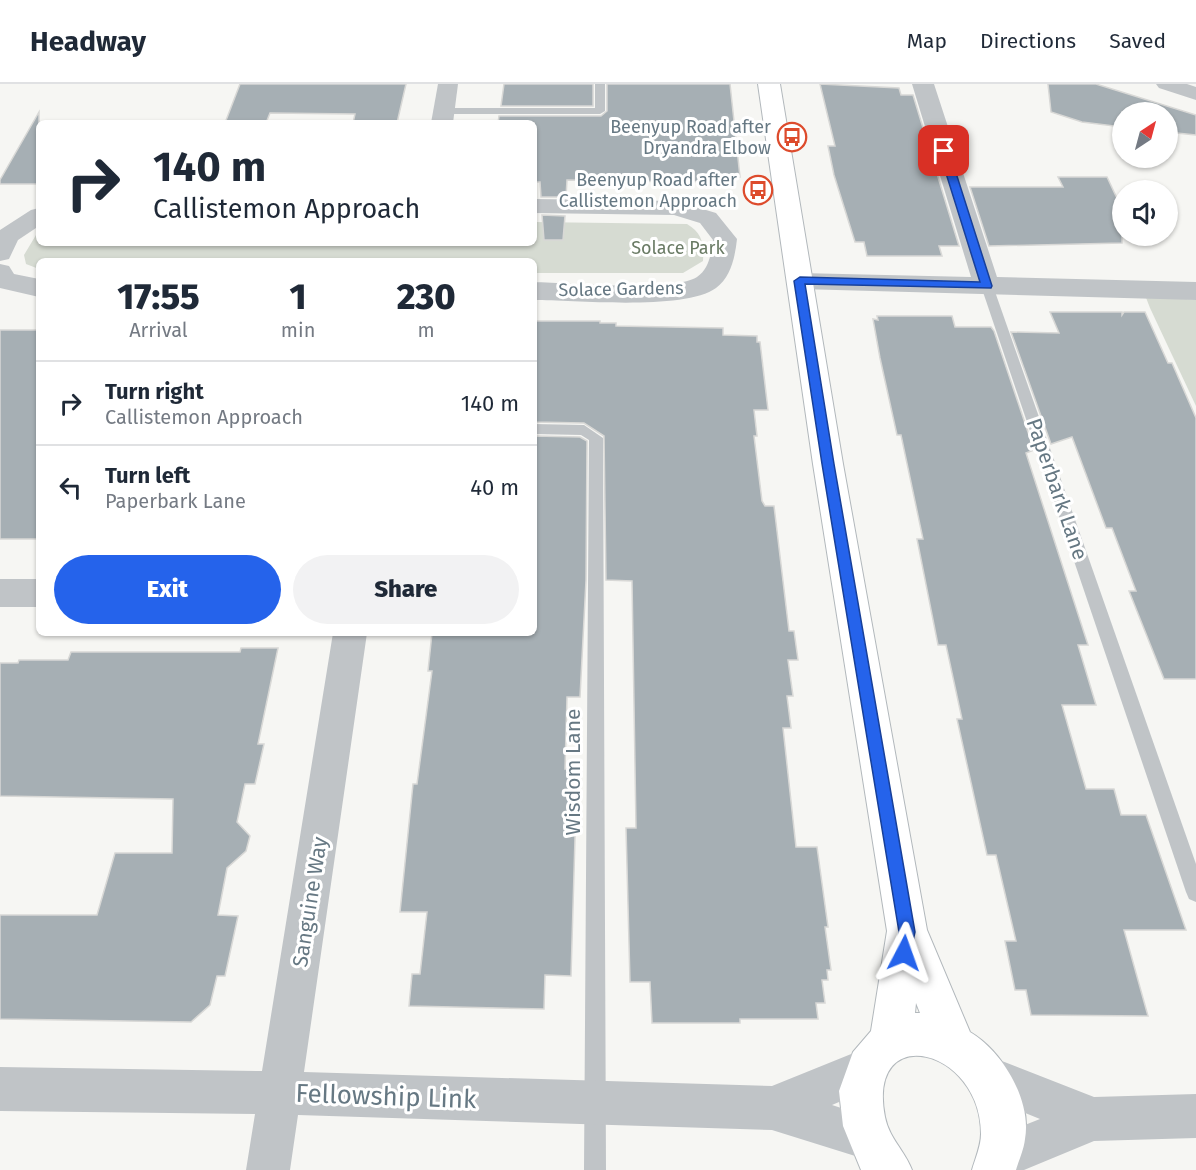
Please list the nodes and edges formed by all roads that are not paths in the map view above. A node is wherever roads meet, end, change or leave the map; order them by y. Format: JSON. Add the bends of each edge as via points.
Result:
{"nodes":[{"id":1,"x":448,"y":84,"type":"edge"},
{"id":2,"x":600,"y":84,"type":"edge"},
{"id":3,"x":769,"y":84,"type":"edge"},
{"id":4,"x":923,"y":84,"type":"edge"},
{"id":5,"x":1166,"y":84,"type":"edge"},
{"id":6,"x":1196,"y":94,"type":"edge"},
{"id":7,"x":443,"y":117,"type":"edge"},
{"id":8,"x":537,"y":206,"type":"edge"},
{"id":9,"x":36,"y":216,"type":"edge"},
{"id":10,"x":0,"y":256,"type":"edge"},
{"id":11,"x":800,"y":281,"type":"junction"},
{"id":12,"x":987,"y":286,"type":"junction"},
{"id":13,"x":36,"y":287,"type":"edge"},
{"id":14,"x":537,"y":291,"type":"edge"},
{"id":15,"x":1196,"y":291,"type":"edge"},
{"id":16,"x":537,"y":429,"type":"edge"},
{"id":17,"x":0,"y":593,"type":"edge"},
{"id":18,"x":36,"y":593,"type":"edge"},
{"id":19,"x":350,"y":636,"type":"edge"},
{"id":20,"x":1196,"y":892,"type":"edge"},
{"id":21,"x":907,"y":932,"type":"junction"},
{"id":22,"x":954,"y":1044,"type":"junction"},
{"id":23,"x":878,"y":1055,"type":"junction"},
{"id":24,"x":989,"y":1077,"type":"junction"},
{"id":25,"x":0,"y":1089,"type":"edge"},
{"id":26,"x":281,"y":1093,"type":"junction"},
{"id":27,"x":595,"y":1103,"type":"junction"},
{"id":28,"x":772,"y":1108,"type":"junction"},
{"id":29,"x":1196,"y":1116,"type":"edge"},
{"id":30,"x":1094,"y":1119,"type":"junction"},
{"id":31,"x":879,"y":1154,"type":"edge"},
{"id":32,"x":998,"y":1163,"type":"edge"},
{"id":33,"x":268,"y":1170,"type":"edge"},
{"id":34,"x":595,"y":1170,"type":"edge"}],
"edges":[{"from":1,"to":7,"type":"street"},
{"from":2,"to":7,"type":"lane","via":[[600,111]]},
{"from":3,"to":11,"type":"street"},
{"from":4,"to":12,"type":"street","name":"Paperbark Lane"},
{"from":5,"to":6,"type":"street"},
{"from":8,"to":14,"type":"street","name":"Solace Gardens","via":[[676,208],[708,218],[725,239],[722,265],[701,286],[671,292]]},
{"from":9,"to":10,"type":"street","via":[[8,236]]},
{"from":10,"to":13,"type":"street","via":[[5,281]]},
{"from":11,"to":12,"type":"street"},
{"from":11,"to":21,"type":"street"},
{"from":12,"to":15,"type":"street"},
{"from":12,"to":20,"type":"lane","name":"Paperbark Lane"},
{"from":16,"to":27,"type":"lane","name":"Wisdom Lane","via":[[584,430],[596,438]]},
{"from":17,"to":18,"type":"street"},
{"from":19,"to":26,"type":"street","name":"Sanguine Way"},
{"from":21,"to":22,"type":"street"},
{"from":21,"to":23,"type":"street"},
{"from":22,"to":23,"type":"street","via":[[932,1035],[910,1034]]},
{"from":22,"to":24,"type":"street","via":[[974,1058]]},
{"from":23,"to":28,"type":"street","name":"Fellowship Link"},
{"from":23,"to":31,"type":"street","via":[[861,1090],[861,1114]]},
{"from":24,"to":30,"type":"street"},
{"from":24,"to":32,"type":"street","via":[[1005,1130]]},
{"from":25,"to":26,"type":"street","name":"Fellowship Link"},
{"from":26,"to":27,"type":"street","name":"Fellowship Link"},
{"from":26,"to":33,"type":"street","name":"Sanguine Way"},
{"from":27,"to":28,"type":"street","name":"Fellowship Link"},
{"from":27,"to":34,"type":"lane","name":"Wisdom Lane"},
{"from":28,"to":31,"type":"street","name":"Fellowship Link"},
{"from":29,"to":30,"type":"street"},
{"from":30,"to":32,"type":"street"}]}
